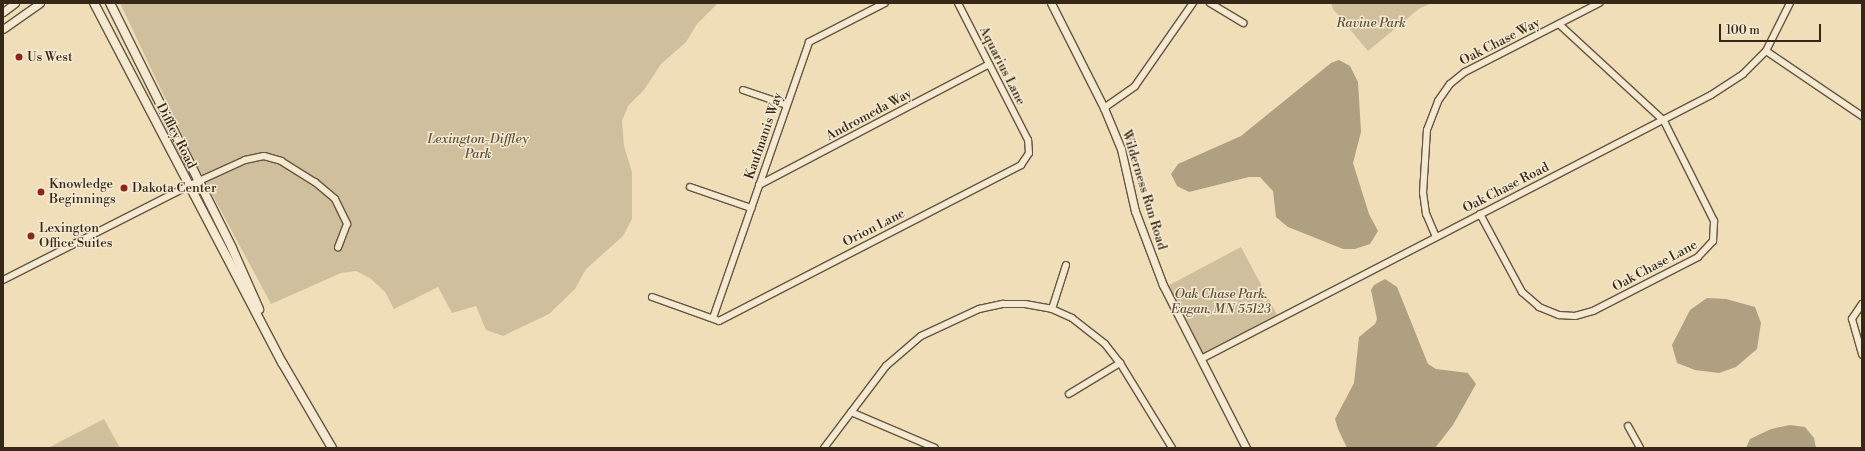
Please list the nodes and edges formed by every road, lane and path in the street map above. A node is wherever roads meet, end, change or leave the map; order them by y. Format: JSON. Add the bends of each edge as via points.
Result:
{"nodes":[{"id":1,"x":15,"y":3,"type":"edge"},
{"id":2,"x":40,"y":3,"type":"edge"},
{"id":3,"x":94,"y":3,"type":"edge"},
{"id":4,"x":110,"y":3,"type":"edge"},
{"id":5,"x":885,"y":3,"type":"edge"},
{"id":6,"x":958,"y":3,"type":"edge"},
{"id":7,"x":1051,"y":3,"type":"edge"},
{"id":8,"x":1193,"y":3,"type":"edge"},
{"id":9,"x":1210,"y":3,"type":"edge"},
{"id":10,"x":1599,"y":3,"type":"edge"},
{"id":11,"x":1790,"y":3,"type":"edge"},
{"id":12,"x":3,"y":12,"type":"edge"},
{"id":13,"x":1243,"y":23,"type":"dead end"},
{"id":14,"x":1559,"y":24,"type":"junction"},
{"id":15,"x":3,"y":29,"type":"edge"},
{"id":16,"x":1766,"y":51,"type":"junction"},
{"id":17,"x":989,"y":64,"type":"junction"},
{"id":18,"x":743,"y":90,"type":"dead end"},
{"id":19,"x":786,"y":105,"type":"junction"},
{"id":20,"x":1104,"y":108,"type":"junction"},
{"id":21,"x":1862,"y":116,"type":"edge"},
{"id":22,"x":1664,"y":121,"type":"junction"},
{"id":23,"x":1028,"y":140,"type":"joint"},
{"id":24,"x":199,"y":181,"type":"junction"},
{"id":25,"x":759,"y":185,"type":"junction"},
{"id":26,"x":188,"y":186,"type":"junction"},
{"id":27,"x":690,"y":187,"type":"dead end"},
{"id":28,"x":751,"y":208,"type":"junction"},
{"id":29,"x":1480,"y":214,"type":"junction"},
{"id":30,"x":1436,"y":237,"type":"junction"},
{"id":31,"x":338,"y":247,"type":"dead end"},
{"id":32,"x":1066,"y":265,"type":"dead end"},
{"id":33,"x":3,"y":280,"type":"edge"},
{"id":34,"x":652,"y":297,"type":"dead end"},
{"id":35,"x":1862,"y":304,"type":"edge"},
{"id":36,"x":1052,"y":309,"type":"junction"},
{"id":37,"x":713,"y":318,"type":"junction"},
{"id":38,"x":1862,"y":355,"type":"edge"},
{"id":39,"x":1201,"y":359,"type":"junction"},
{"id":40,"x":1120,"y":363,"type":"junction"},
{"id":41,"x":283,"y":364,"type":"junction"},
{"id":42,"x":1069,"y":394,"type":"dead end"},
{"id":43,"x":851,"y":412,"type":"junction"},
{"id":44,"x":1628,"y":426,"type":"dead end"},
{"id":45,"x":332,"y":448,"type":"edge"},
{"id":46,"x":824,"y":448,"type":"edge"},
{"id":47,"x":935,"y":448,"type":"edge"},
{"id":48,"x":1172,"y":448,"type":"edge"},
{"id":49,"x":1246,"y":448,"type":"edge"},
{"id":50,"x":1640,"y":448,"type":"edge"}],
"edges":[{"from":1,"to":12,"type":"street"},
{"from":2,"to":15,"type":"street"},
{"from":3,"to":26,"type":"main road","name":"Diffley Road"},
{"from":4,"to":24,"type":"main road","name":"Diffley Road"},
{"from":5,"to":19,"type":"street","name":"Kaufmanis Way","via":[[809,42]]},
{"from":6,"to":17,"type":"street","name":"Aquarius Lane"},
{"from":7,"to":20,"type":"street","name":"Wilderness Run Road"},
{"from":8,"to":20,"type":"street","via":[[1135,86]]},
{"from":9,"to":13,"type":"street"},
{"from":10,"to":14,"type":"street","name":"Oak Chase Way"},
{"from":11,"to":16,"type":"street","name":"Oak Chase Road"},
{"from":14,"to":22,"type":"street","name":"Oak Chase Lane"},
{"from":14,"to":30,"type":"street","name":"Oak Chase Way","via":[[1465,72],[1450,84],[1438,101],[1427,130],[1423,193],[1426,214]]},
{"from":16,"to":21,"type":"street"},
{"from":16,"to":22,"type":"street","name":"Oak Chase Road","via":[[1743,74]]},
{"from":17,"to":23,"type":"street","name":"Aquarius Lane"},
{"from":17,"to":25,"type":"street","name":"Andromeda Way"},
{"from":18,"to":19,"type":"street"},
{"from":19,"to":25,"type":"street","name":"Kaufmanis Way"},
{"from":20,"to":39,"type":"street","name":"Wilderness Run Road","via":[[1121,149],[1135,211],[1149,252]]},
{"from":22,"to":29,"type":"street","name":"Oak Chase Road"},
{"from":22,"to":29,"type":"street","name":"Oak Chase Lane","via":[[1714,221],[1713,241],[1698,257],[1593,312],[1575,316],[1559,315],[1539,307],[1522,292]]},
{"from":23,"to":37,"type":"street","name":"Orion Lane","via":[[1029,154],[1021,165],[719,321]]},
{"from":24,"to":26,"type":"street"},
{"from":24,"to":31,"type":"street","via":[[245,160],[264,156],[281,161],[315,182],[335,199],[347,224]]},
{"from":24,"to":41,"type":"main road","name":"Diffley Road","via":[[232,248]]},
{"from":25,"to":28,"type":"street","name":"Kaufmanis Way"},
{"from":26,"to":33,"type":"street"},
{"from":26,"to":41,"type":"main road","name":"Diffley Road"},
{"from":27,"to":28,"type":"street"},
{"from":28,"to":37,"type":"street","name":"Kaufmanis Way"},
{"from":29,"to":30,"type":"street","name":"Oak Chase Road"},
{"from":30,"to":39,"type":"street","name":"Oak Chase Road"},
{"from":32,"to":36,"type":"street"},
{"from":34,"to":37,"type":"street"},
{"from":35,"to":38,"type":"street","via":[[1852,319]]},
{"from":36,"to":40,"type":"street","via":[[1090,329]]},
{"from":36,"to":43,"type":"street","via":[[1025,304],[1003,304],[958,317],[921,336],[902,351]]},
{"from":39,"to":49,"type":"street","name":"Wilderness Run Road"},
{"from":40,"to":42,"type":"street"},
{"from":40,"to":48,"type":"street"},
{"from":41,"to":45,"type":"main road","name":"Diffley Road"},
{"from":43,"to":46,"type":"street"},
{"from":43,"to":47,"type":"street"},
{"from":44,"to":50,"type":"street"}]}
